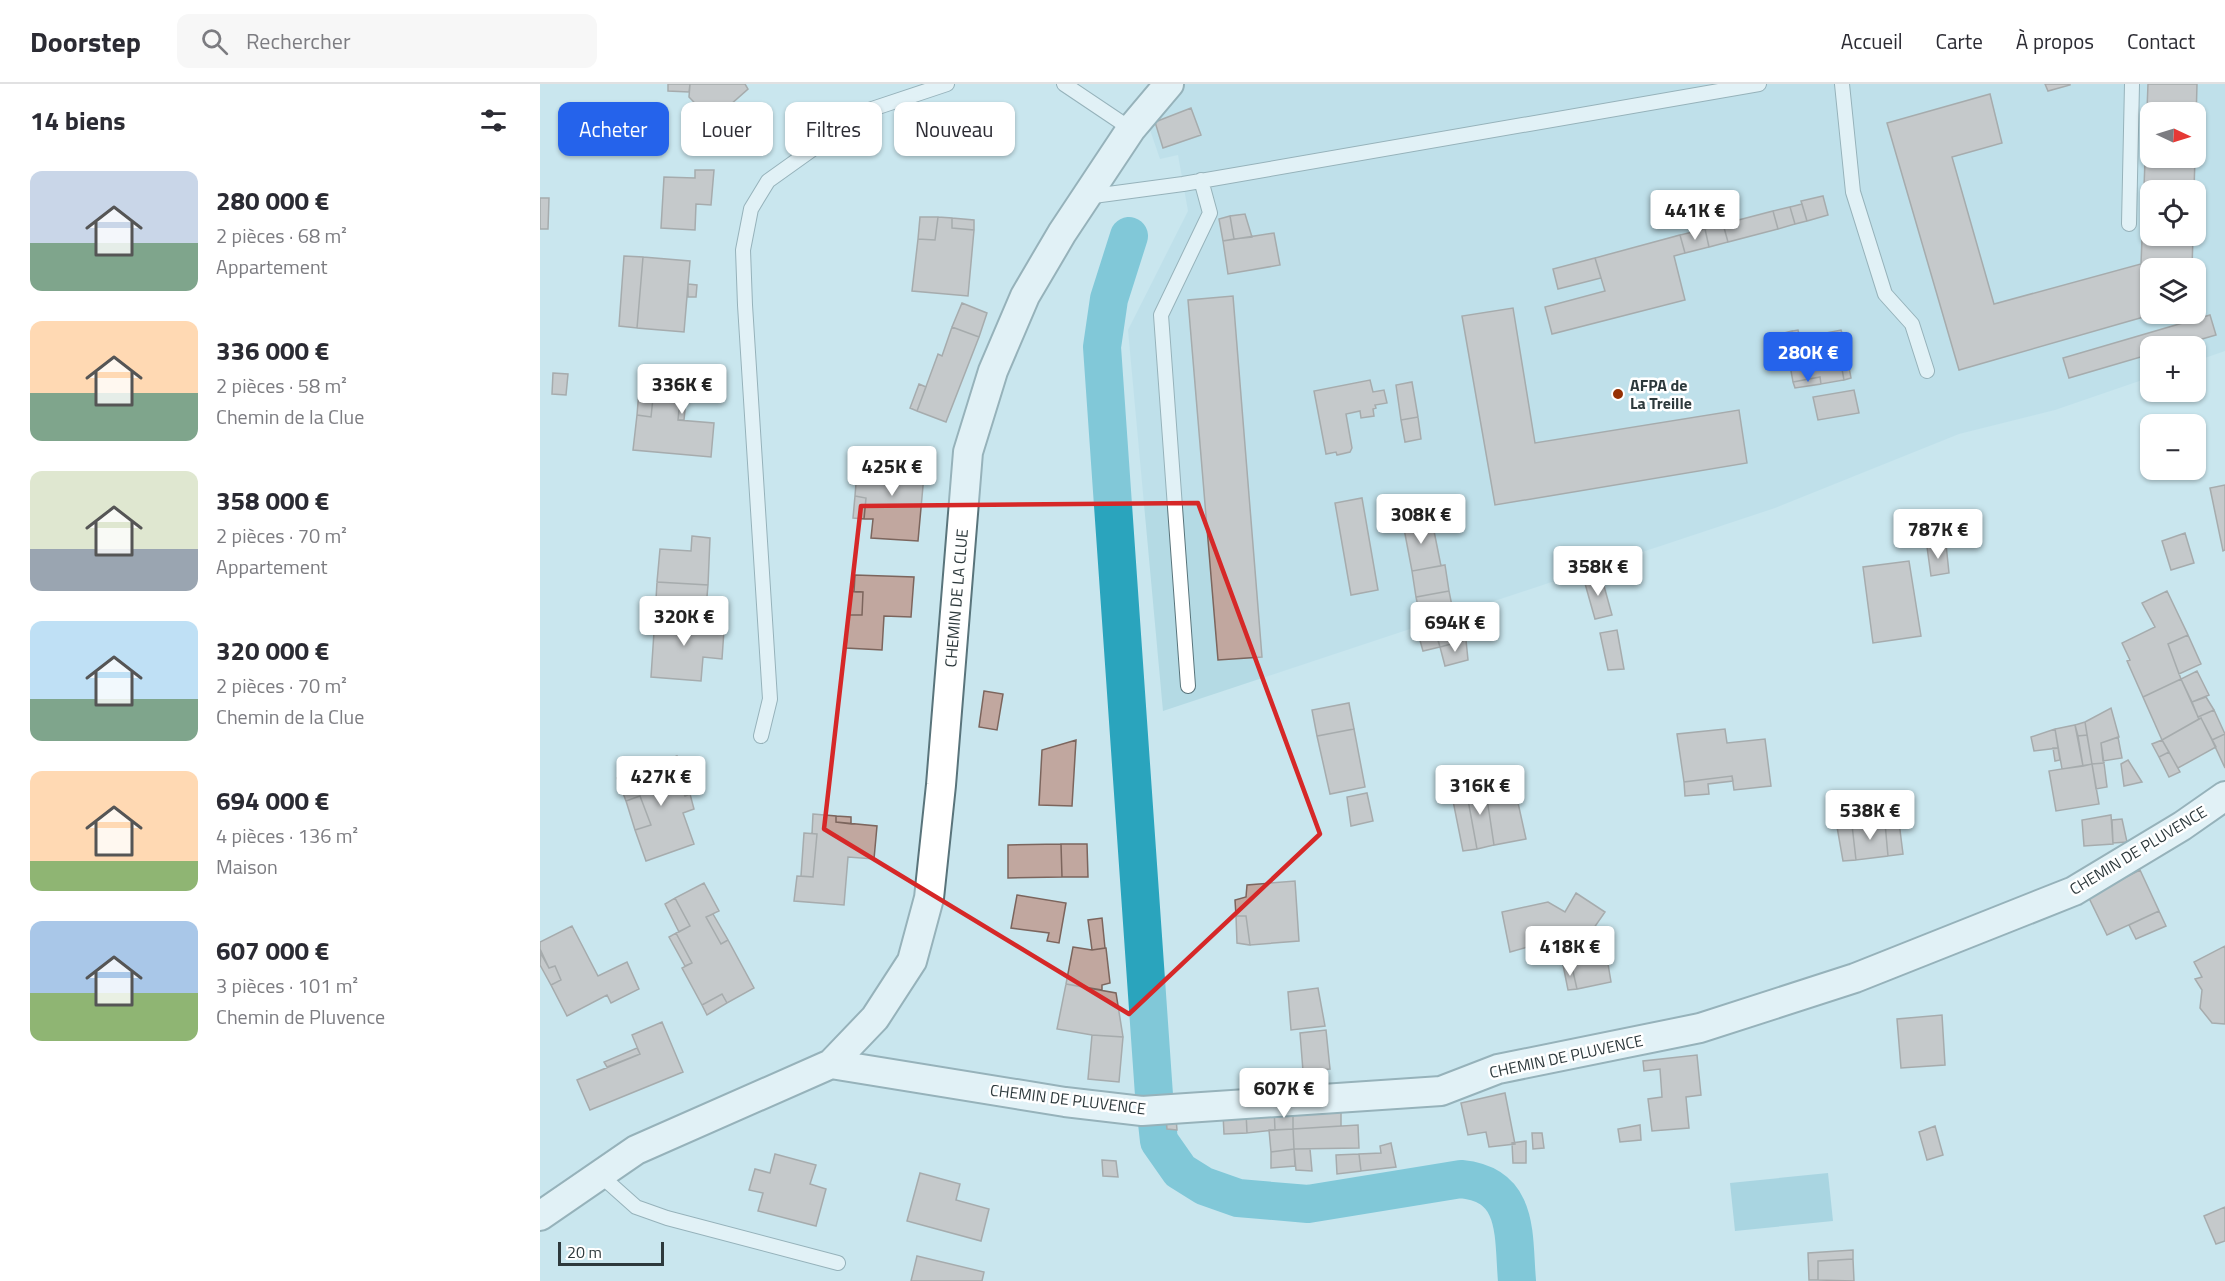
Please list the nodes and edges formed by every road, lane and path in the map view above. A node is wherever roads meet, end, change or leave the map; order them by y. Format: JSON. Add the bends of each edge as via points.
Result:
{"nodes":[{"id":1,"x":947,"y":84,"type":"edge"},
{"id":2,"x":1064,"y":84,"type":"edge"},
{"id":3,"x":1170,"y":84,"type":"edge"},
{"id":4,"x":1759,"y":84,"type":"edge"},
{"id":5,"x":1842,"y":84,"type":"edge"},
{"id":6,"x":2132,"y":84,"type":"edge"},
{"id":7,"x":1131,"y":129,"type":"junction"},
{"id":8,"x":1201,"y":180,"type":"junction"},
{"id":9,"x":1084,"y":197,"type":"junction"},
{"id":10,"x":2129,"y":224,"type":"dead end"},
{"id":11,"x":1927,"y":371,"type":"dead end"},
{"id":12,"x":1188,"y":686,"type":"dead end"},
{"id":13,"x":761,"y":736,"type":"dead end"},
{"id":14,"x":2225,"y":796,"type":"edge"},
{"id":15,"x":831,"y":1064,"type":"junction"},
{"id":16,"x":599,"y":1174,"type":"junction"},
{"id":17,"x":540,"y":1216,"type":"edge"},
{"id":18,"x":838,"y":1263,"type":"dead end"}],
"edges":[{"from":1,"to":13,"type":"lane","via":[[866,111],[768,181],[751,209],[743,250],[770,699]]},
{"from":2,"to":7,"type":"lane"},
{"from":3,"to":7,"type":"street","name":"CHEMIN DE LA CLUE"},
{"from":4,"to":8,"type":"lane"},
{"from":5,"to":11,"type":"lane","via":[[1853,192],[1885,294],[1912,324]]},
{"from":6,"to":10,"type":"lane"},
{"from":7,"to":9,"type":"street","name":"CHEMIN DE LA CLUE"},
{"from":8,"to":9,"type":"lane"},
{"from":8,"to":12,"type":"lane","via":[[1210,213],[1161,315]]},
{"from":9,"to":15,"type":"street","name":"CHEMIN DE LA CLUE","via":[[1025,296],[993,371],[968,452],[929,898],[912,960],[875,1018]]},
{"from":14,"to":15,"type":"street","name":"CHEMIN DE PLUVENCE","via":[[2074,891],[1855,978],[1700,1028],[1498,1069],[1441,1091],[1142,1111]]},
{"from":15,"to":16,"type":"street","via":[[636,1150]]},
{"from":16,"to":17,"type":"street"},
{"from":16,"to":18,"type":"lane","via":[[636,1207]]}]}
